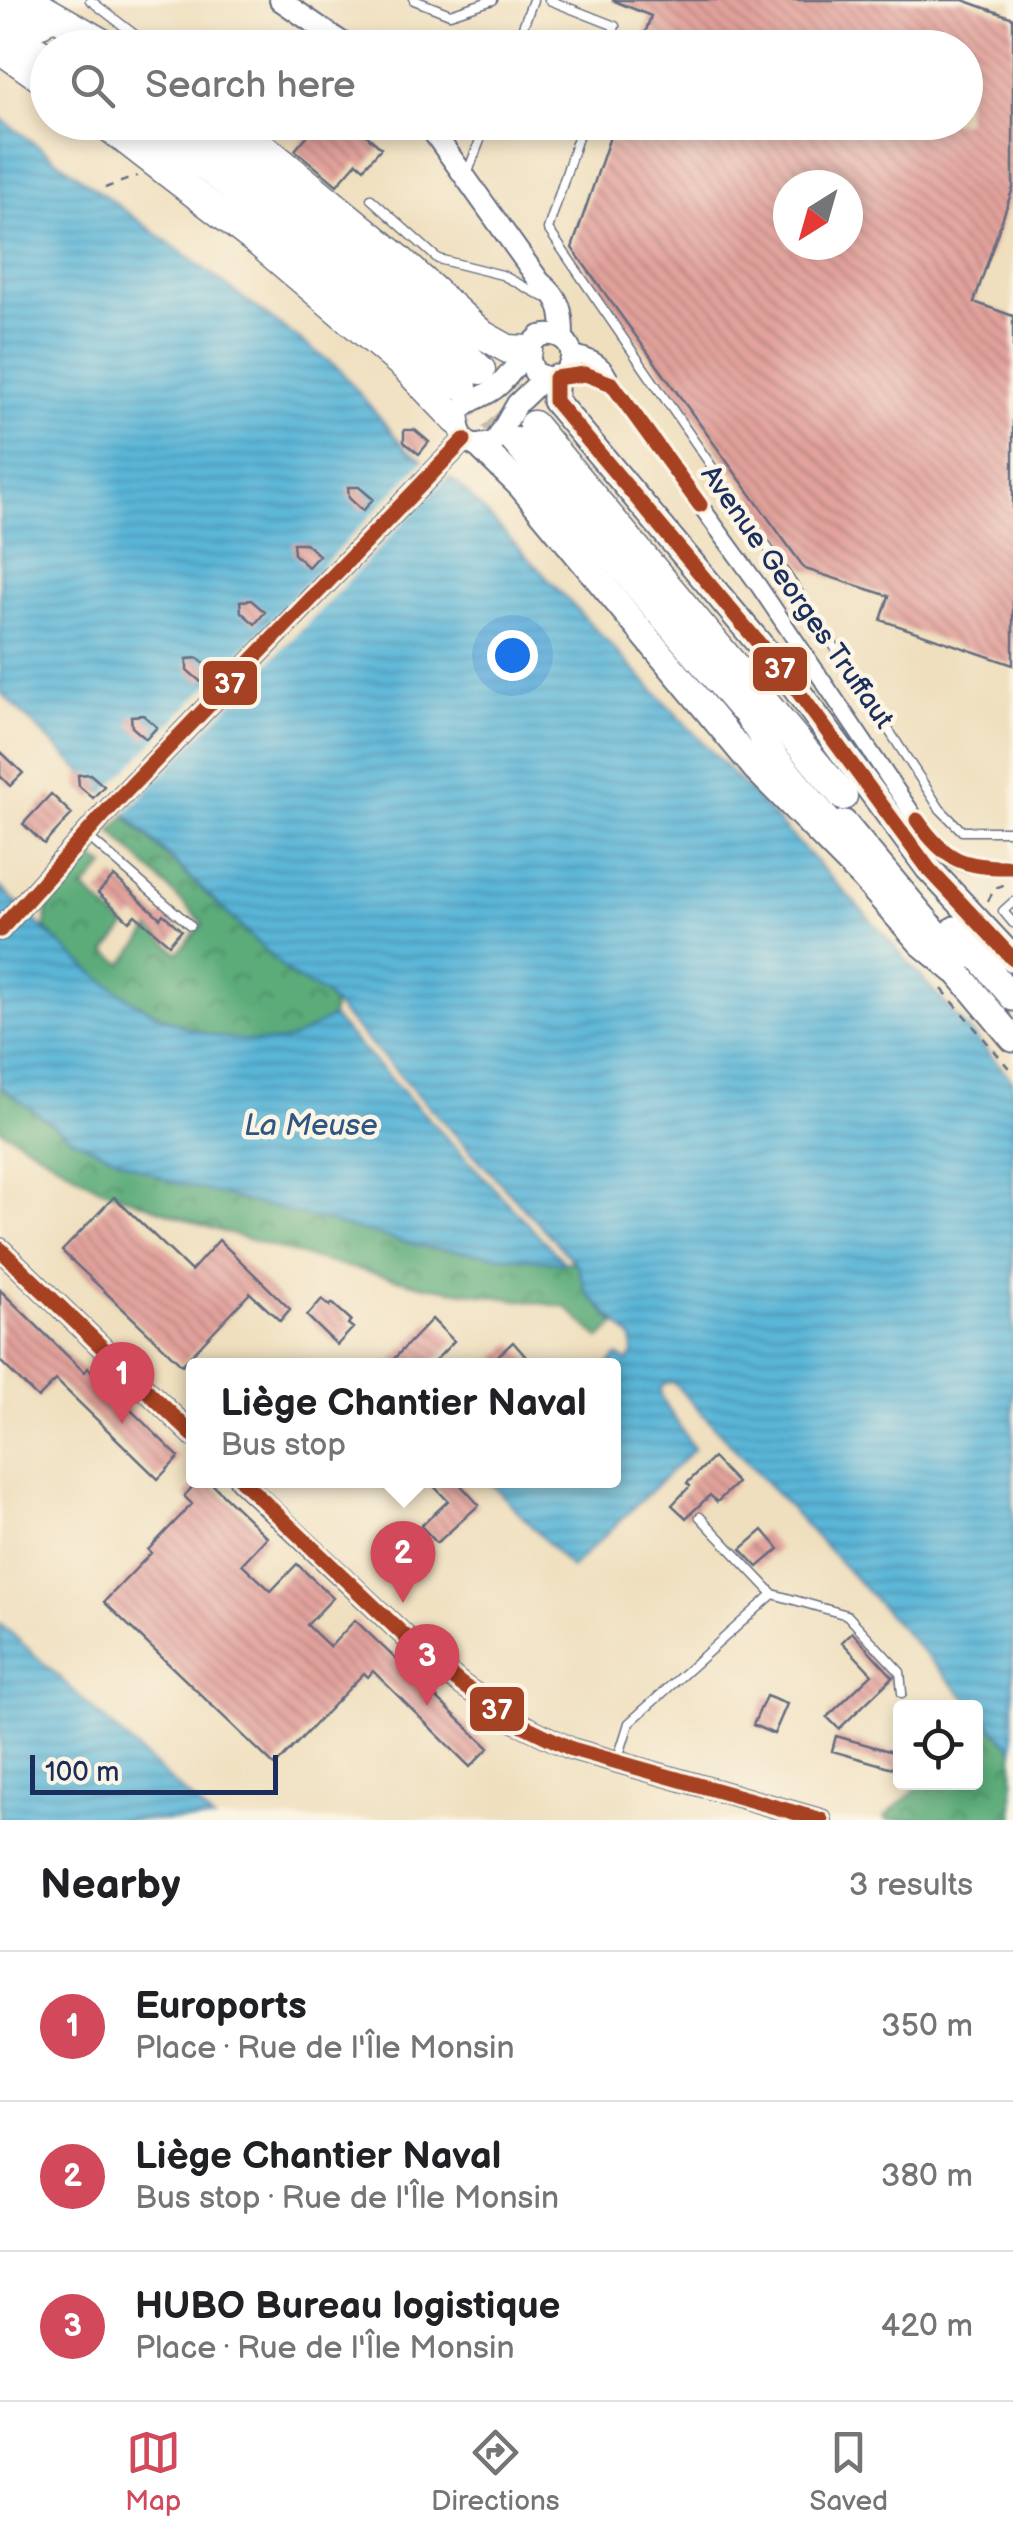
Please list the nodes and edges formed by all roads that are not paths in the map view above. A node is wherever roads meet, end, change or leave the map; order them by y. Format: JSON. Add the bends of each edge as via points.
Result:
{"nodes":[{"id":1,"x":1,"y":0,"type":"edge"},
{"id":2,"x":28,"y":0,"type":"edge"},
{"id":3,"x":90,"y":0,"type":"edge"},
{"id":4,"x":280,"y":0,"type":"edge"},
{"id":5,"x":414,"y":0,"type":"edge"},
{"id":6,"x":493,"y":0,"type":"edge"},
{"id":7,"x":533,"y":0,"type":"edge"},
{"id":8,"x":549,"y":0,"type":"edge"},
{"id":9,"x":0,"y":28,"type":"edge"},
{"id":10,"x":50,"y":30,"type":"edge"},
{"id":11,"x":80,"y":30,"type":"edge"},
{"id":12,"x":129,"y":30,"type":"edge"},
{"id":13,"x":324,"y":30,"type":"edge"},
{"id":14,"x":522,"y":30,"type":"edge"},
{"id":15,"x":614,"y":30,"type":"edge"},
{"id":16,"x":30,"y":46,"type":"edge"},
{"id":17,"x":0,"y":49,"type":"edge"},
{"id":18,"x":30,"y":70,"type":"edge"},
{"id":19,"x":125,"y":140,"type":"edge"},
{"id":20,"x":169,"y":140,"type":"edge"},
{"id":21,"x":213,"y":140,"type":"edge"},
{"id":22,"x":255,"y":140,"type":"edge"},
{"id":23,"x":439,"y":140,"type":"edge"},
{"id":24,"x":481,"y":140,"type":"edge"},
{"id":25,"x":577,"y":140,"type":"edge"},
{"id":26,"x":466,"y":177,"type":"junction"},
{"id":27,"x":371,"y":199,"type":"dead end"},
{"id":28,"x":542,"y":290,"type":"junction"},
{"id":29,"x":568,"y":345,"type":"junction"},
{"id":30,"x":532,"y":346,"type":"junction"},
{"id":31,"x":554,"y":377,"type":"junction"},
{"id":32,"x":612,"y":384,"type":"junction"},
{"id":33,"x":476,"y":385,"type":"junction"},
{"id":34,"x":518,"y":429,"type":"junction"},
{"id":35,"x":462,"y":440,"type":"junction"},
{"id":36,"x":741,"y":707,"type":"junction"},
{"id":37,"x":843,"y":796,"type":"joint"},
{"id":38,"x":1013,"y":831,"type":"edge"},
{"id":39,"x":86,"y":834,"type":"junction"},
{"id":40,"x":1013,"y":866,"type":"edge"},
{"id":41,"x":1013,"y":902,"type":"edge"},
{"id":42,"x":1013,"y":923,"type":"edge"},
{"id":43,"x":190,"y":925,"type":"dead end"},
{"id":44,"x":0,"y":930,"type":"edge"},
{"id":45,"x":1013,"y":960,"type":"edge"},
{"id":46,"x":956,"y":971,"type":"junction"},
{"id":47,"x":1013,"y":998,"type":"edge"},
{"id":48,"x":1013,"y":1022,"type":"edge"},
{"id":49,"x":1013,"y":1038,"type":"edge"},
{"id":50,"x":0,"y":1249,"type":"edge"},
{"id":51,"x":186,"y":1428,"type":"edge"},
{"id":52,"x":251,"y":1488,"type":"edge"},
{"id":53,"x":700,"y":1518,"type":"dead end"},
{"id":54,"x":773,"y":1594,"type":"junction"},
{"id":55,"x":902,"y":1693,"type":"dead end"},
{"id":56,"x":616,"y":1762,"type":"junction"},
{"id":57,"x":822,"y":1820,"type":"edge"}],
"edges":[{"from":1,"to":10,"type":"highway"},
{"from":2,"to":11,"type":"highway"},
{"from":3,"to":12,"type":"lane"},
{"from":4,"to":13,"type":"street"},
{"from":5,"to":6,"type":"lane","via":[[450,14]]},
{"from":7,"to":14,"type":"lane"},
{"from":8,"to":15,"type":"lane"},
{"from":9,"to":16,"type":"highway"},
{"from":17,"to":18,"type":"highway"},
{"from":19,"to":35,"type":"highway","via":[[404,367]]},
{"from":20,"to":33,"type":"highway"},
{"from":21,"to":33,"type":"highway","via":[[294,203]]},
{"from":22,"to":30,"type":"highway","via":[[483,336],[508,349]]},
{"from":23,"to":26,"type":"street"},
{"from":24,"to":26,"type":"lane"},
{"from":25,"to":38,"type":"lane","via":[[548,230],[810,608],[940,809],[962,831]]},
{"from":26,"to":28,"type":"street"},
{"from":27,"to":28,"type":"lane","via":[[438,259]]},
{"from":28,"to":29,"type":"street","via":[[560,302]]},
{"from":28,"to":30,"type":"street","via":[[548,314]]},
{"from":29,"to":30,"type":"street","via":[[552,334]]},
{"from":29,"to":31,"type":"street","via":[[571,364]]},
{"from":29,"to":32,"type":"street","name":"Avenue Georges Truffaut","via":[[608,371]]},
{"from":30,"to":31,"type":"street","via":[[534,372]]},
{"from":30,"to":33,"type":"street","via":[[504,382]]},
{"from":31,"to":32,"type":"street","via":[[585,374]]},
{"from":31,"to":34,"type":"street"},
{"from":31,"to":45,"type":"main road","via":[[554,401],[788,678],[928,868]]},
{"from":32,"to":40,"type":"street","name":"Avenue Georges Truffaut","via":[[932,844],[962,864]]},
{"from":33,"to":34,"type":"street"},
{"from":33,"to":35,"type":"street","via":[[464,404]]},
{"from":34,"to":35,"type":"street","via":[[495,442]]},
{"from":34,"to":36,"type":"highway"},
{"from":34,"to":37,"type":"highway"},
{"from":35,"to":39,"type":"street"},
{"from":35,"to":46,"type":"main road","via":[[520,485],[756,769],[921,943]]},
{"from":36,"to":46,"type":"main road"},
{"from":36,"to":48,"type":"main road"},
{"from":37,"to":47,"type":"main road"},
{"from":39,"to":43,"type":"lane"},
{"from":39,"to":44,"type":"street"},
{"from":41,"to":42,"type":"lane","via":[[1003,911]]},
{"from":46,"to":49,"type":"main road"},
{"from":50,"to":51,"type":"street"},
{"from":52,"to":56,"type":"street","via":[[460,1684],[514,1721]]},
{"from":53,"to":54,"type":"lane"},
{"from":54,"to":55,"type":"lane","via":[[847,1615],[900,1672]]},
{"from":54,"to":56,"type":"lane","via":[[630,1722]]},
{"from":56,"to":57,"type":"street"}]}
